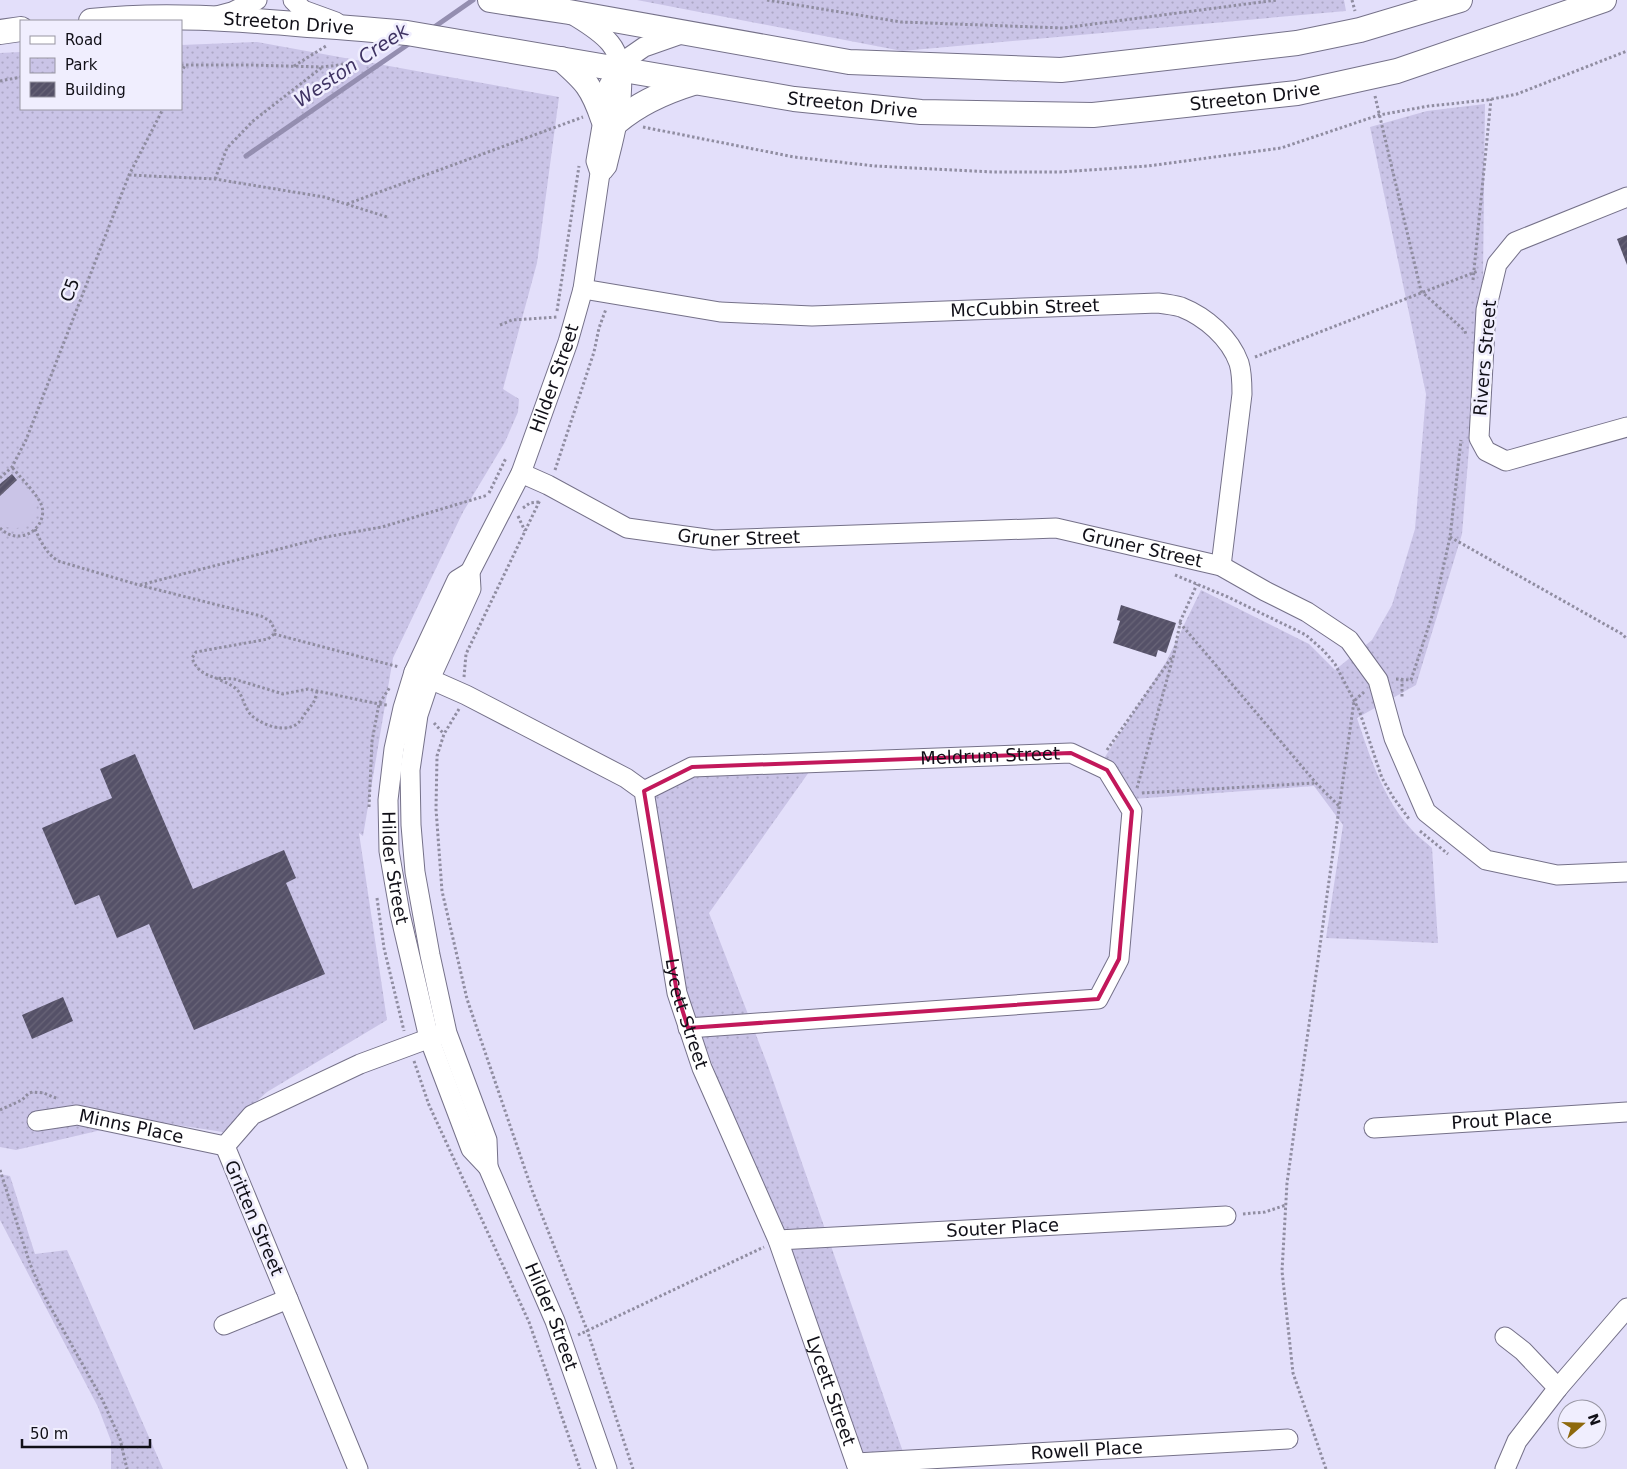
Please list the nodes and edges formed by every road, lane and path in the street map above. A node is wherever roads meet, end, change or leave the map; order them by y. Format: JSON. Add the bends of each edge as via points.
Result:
{"nodes":[{"id":1,"x":257,"y":0,"type":"edge"},
{"id":2,"x":293,"y":0,"type":"edge"},
{"id":3,"x":490,"y":0,"type":"edge"},
{"id":4,"x":767,"y":0,"type":"edge"},
{"id":5,"x":1277,"y":0,"type":"edge"},
{"id":6,"x":1460,"y":0,"type":"edge"},
{"id":7,"x":1604,"y":0,"type":"edge"},
{"id":8,"x":569,"y":12,"type":"junction"},
{"id":9,"x":214,"y":17,"type":"junction"},
{"id":10,"x":109,"y":20,"type":"edge"},
{"id":11,"x":349,"y":27,"type":"junction"},
{"id":12,"x":20,"y":29,"type":"edge"},
{"id":13,"x":0,"y":32,"type":"edge"},
{"id":14,"x":684,"y":33,"type":"junction"},
{"id":15,"x":1627,"y":51,"type":"edge"},
{"id":16,"x":560,"y":58,"type":"junction"},
{"id":17,"x":356,"y":63,"type":"dead end"},
{"id":18,"x":183,"y":65,"type":"edge"},
{"id":19,"x":322,"y":68,"type":"junction"},
{"id":20,"x":620,"y":69,"type":"junction"},
{"id":21,"x":20,"y":77,"type":"edge"},
{"id":22,"x":0,"y":81,"type":"edge"},
{"id":23,"x":697,"y":82,"type":"junction"},
{"id":24,"x":1373,"y":89,"type":"dead end"},
{"id":25,"x":1490,"y":99,"type":"junction"},
{"id":26,"x":162,"y":110,"type":"edge"},
{"id":27,"x":1380,"y":115,"type":"junction"},
{"id":28,"x":598,"y":121,"type":"junction"},
{"id":29,"x":579,"y":164,"type":"dead end"},
{"id":30,"x":129,"y":176,"type":"junction"},
{"id":31,"x":215,"y":179,"type":"junction"},
{"id":32,"x":1627,"y":197,"type":"edge"},
{"id":33,"x":347,"y":204,"type":"junction"},
{"id":34,"x":387,"y":217,"type":"dead end"},
{"id":35,"x":1497,"y":264,"type":"junction"},
{"id":36,"x":1474,"y":272,"type":"junction"},
{"id":37,"x":1473,"y":282,"type":"dead end"},
{"id":38,"x":583,"y":289,"type":"junction"},
{"id":39,"x":1421,"y":292,"type":"junction"},
{"id":40,"x":612,"y":294,"type":"junction"},
{"id":41,"x":560,"y":322,"type":"junction"},
{"id":42,"x":500,"y":325,"type":"dead end"},
{"id":43,"x":1469,"y":331,"type":"dead end"},
{"id":44,"x":1238,"y":363,"type":"junction"},
{"id":45,"x":1627,"y":428,"type":"edge"},
{"id":46,"x":1461,"y":438,"type":"dead end"},
{"id":47,"x":510,"y":451,"type":"dead end"},
{"id":48,"x":12,"y":466,"type":"junction"},
{"id":49,"x":521,"y":473,"type":"junction"},
{"id":50,"x":0,"y":478,"type":"edge"},
{"id":51,"x":548,"y":485,"type":"junction"},
{"id":52,"x":488,"y":495,"type":"junction"},
{"id":53,"x":539,"y":502,"type":"junction"},
{"id":54,"x":484,"y":503,"type":"dead end"},
{"id":55,"x":548,"y":506,"type":"dead end"},
{"id":56,"x":0,"y":528,"type":"edge"},
{"id":57,"x":35,"y":529,"type":"junction"},
{"id":58,"x":525,"y":531,"type":"junction"},
{"id":59,"x":1450,"y":537,"type":"junction"},
{"id":60,"x":1221,"y":566,"type":"junction"},
{"id":61,"x":1172,"y":574,"type":"dead end"},
{"id":62,"x":1196,"y":584,"type":"junction"},
{"id":63,"x":139,"y":585,"type":"junction"},
{"id":64,"x":1180,"y":622,"type":"junction"},
{"id":65,"x":274,"y":634,"type":"junction"},
{"id":66,"x":1627,"y":639,"type":"edge"},
{"id":67,"x":1174,"y":654,"type":"junction"},
{"id":68,"x":409,"y":670,"type":"junction"},
{"id":69,"x":216,"y":678,"type":"junction"},
{"id":70,"x":1402,"y":679,"type":"junction"},
{"id":71,"x":1378,"y":680,"type":"junction"},
{"id":72,"x":393,"y":682,"type":"dead end"},
{"id":73,"x":317,"y":691,"type":"junction"},
{"id":74,"x":466,"y":695,"type":"junction"},
{"id":75,"x":1354,"y":701,"type":"junction"},
{"id":76,"x":1402,"y":702,"type":"dead end"},
{"id":77,"x":379,"y":704,"type":"junction"},
{"id":78,"x":411,"y":712,"type":"junction"},
{"id":79,"x":444,"y":734,"type":"junction"},
{"id":80,"x":1096,"y":765,"type":"junction"},
{"id":81,"x":1316,"y":783,"type":"junction"},
{"id":82,"x":644,"y":791,"type":"junction"},
{"id":83,"x":1340,"y":806,"type":"junction"},
{"id":84,"x":1413,"y":824,"type":"dead end"},
{"id":85,"x":1419,"y":830,"type":"dead end"},
{"id":86,"x":1454,"y":857,"type":"dead end"},
{"id":87,"x":1627,"y":872,"type":"edge"},
{"id":88,"x":688,"y":1028,"type":"junction"},
{"id":89,"x":438,"y":1035,"type":"junction"},
{"id":90,"x":1627,"y":1112,"type":"edge"},
{"id":91,"x":37,"y":1121,"type":"dead end"},
{"id":92,"x":1374,"y":1128,"type":"dead end"},
{"id":93,"x":224,"y":1146,"type":"junction"},
{"id":94,"x":0,"y":1170,"type":"edge"},
{"id":95,"x":1286,"y":1205,"type":"junction"},
{"id":96,"x":1226,"y":1216,"type":"joint"},
{"id":97,"x":778,"y":1240,"type":"junction"},
{"id":98,"x":288,"y":1298,"type":"junction"},
{"id":99,"x":1627,"y":1308,"type":"edge"},
{"id":100,"x":224,"y":1325,"type":"dead end"},
{"id":101,"x":587,"y":1330,"type":"junction"},
{"id":102,"x":1505,"y":1337,"type":"dead end"},
{"id":103,"x":562,"y":1342,"type":"junction"},
{"id":104,"x":540,"y":1352,"type":"dead end"},
{"id":105,"x":1558,"y":1388,"type":"junction"},
{"id":106,"x":1288,"y":1439,"type":"dead end"},
{"id":107,"x":857,"y":1466,"type":"edge"},
{"id":108,"x":127,"y":1469,"type":"edge"},
{"id":109,"x":358,"y":1469,"type":"edge"},
{"id":110,"x":607,"y":1469,"type":"edge"},
{"id":111,"x":633,"y":1469,"type":"edge"},
{"id":112,"x":1326,"y":1469,"type":"edge"},
{"id":113,"x":1506,"y":1469,"type":"edge"}],
"edges":[{"from":1,"to":9,"type":"street"},
{"from":2,"to":11,"type":"street","via":[[303,10]]},
{"from":3,"to":8,"type":"main road"},
{"from":4,"to":5,"type":"path","via":[[901,22],[1063,28]]},
{"from":6,"to":14,"type":"main road","via":[[1360,30],[1297,43],[1061,70],[848,62]]},
{"from":7,"to":23,"type":"main road","name":"Streeton Drive","via":[[1398,71],[1298,93],[1093,115],[920,112],[794,99]]},
{"from":8,"to":14,"type":"main road"},
{"from":8,"to":20,"type":"street","name":"Hilder Street","via":[[610,43]]},
{"from":9,"to":10,"type":"main road","name":"Streeton Drive"},
{"from":9,"to":11,"type":"main road","name":"Streeton Drive"},
{"from":11,"to":16,"type":"main road","name":"Streeton Drive"},
{"from":12,"to":13,"type":"main road"},
{"from":14,"to":20,"type":"street","via":[[644,47]]},
{"from":15,"to":25,"type":"path","via":[[1517,94]]},
{"from":16,"to":20,"type":"main road","name":"Streeton Drive"},
{"from":16,"to":28,"type":"main road","via":[[592,90]]},
{"from":17,"to":19,"type":"path"},
{"from":18,"to":19,"type":"path"},
{"from":19,"to":31,"type":"path","via":[[253,121],[226,148]]},
{"from":20,"to":23,"type":"main road","name":"Streeton Drive"},
{"from":20,"to":28,"type":"street","name":"Hilder Street","via":[[622,90]]},
{"from":21,"to":22,"type":"path"},
{"from":23,"to":28,"type":"main road"},
{"from":24,"to":27,"type":"path"},
{"from":25,"to":27,"type":"path"},
{"from":25,"to":36,"type":"path"},
{"from":26,"to":30,"type":"path","name":"C5"},
{"from":27,"to":28,"type":"path","via":[[1281,148],[1148,166],[1060,172],[875,166],[794,157]]},
{"from":27,"to":39,"type":"path"},
{"from":28,"to":33,"type":"path"},
{"from":28,"to":38,"type":"street","name":"Hilder Street","via":[[607,166],[600,174]]},
{"from":29,"to":41,"type":"path"},
{"from":30,"to":31,"type":"path"},
{"from":30,"to":48,"type":"path","name":"C5","via":[[26,440]]},
{"from":31,"to":33,"type":"path","via":[[324,197]]},
{"from":32,"to":35,"type":"street","name":"Rivers Street","via":[[1515,242]]},
{"from":33,"to":34,"type":"path"},
{"from":35,"to":36,"type":"path"},
{"from":35,"to":45,"type":"street","name":"Rivers Street","via":[[1486,310],[1479,438],[1486,451],[1506,461]]},
{"from":36,"to":37,"type":"path"},
{"from":36,"to":39,"type":"path"},
{"from":38,"to":40,"type":"street","name":"McCubbin Street"},
{"from":38,"to":41,"type":"street","name":"Hilder Street"},
{"from":39,"to":43,"type":"path","via":[[1465,331],[1468,341]]},
{"from":39,"to":44,"type":"path"},
{"from":40,"to":44,"type":"street","name":"McCubbin Street","via":[[720,312],[812,316],[1158,303],[1179,306],[1204,320],[1230,346]]},
{"from":40,"to":51,"type":"path","via":[[558,464]]},
{"from":41,"to":42,"type":"path","via":[[512,320]]},
{"from":41,"to":49,"type":"street","name":"Hilder Street","via":[[568,342]]},
{"from":44,"to":60,"type":"street","name":"McCubbin Street","via":[[1242,394]]},
{"from":46,"to":59,"type":"path"},
{"from":47,"to":52,"type":"path"},
{"from":48,"to":50,"type":"path","name":"C5"},
{"from":48,"to":57,"type":"path","via":[[41,503],[41,520]]},
{"from":49,"to":51,"type":"street","name":"Gruner Street"},
{"from":49,"to":68,"type":"street","name":"Hilder Street","via":[[470,572],[457,580]]},
{"from":51,"to":53,"type":"path"},
{"from":51,"to":60,"type":"street","name":"Gruner Street","via":[[627,528],[714,540],[1056,528]]},
{"from":52,"to":54,"type":"path"},
{"from":52,"to":63,"type":"path","via":[[382,527],[326,537]]},
{"from":53,"to":55,"type":"path"},
{"from":53,"to":58,"type":"path"},
{"from":53,"to":58,"type":"path","via":[[530,503],[517,514]]},
{"from":56,"to":57,"type":"path","via":[[15,537]]},
{"from":57,"to":63,"type":"path","via":[[46,551],[58,561]]},
{"from":58,"to":74,"type":"path","via":[[466,654]]},
{"from":59,"to":66,"type":"path"},
{"from":59,"to":70,"type":"path","via":[[1433,614],[1411,680]]},
{"from":60,"to":71,"type":"street","name":"Gruner Street","via":[[1307,612],[1349,640]]},
{"from":61,"to":62,"type":"path"},
{"from":62,"to":64,"type":"path"},
{"from":62,"to":75,"type":"path","via":[[1306,635],[1335,664]]},
{"from":63,"to":65,"type":"path","via":[[261,616],[274,625]]},
{"from":64,"to":67,"type":"path"},
{"from":64,"to":81,"type":"path"},
{"from":65,"to":68,"type":"path"},
{"from":65,"to":69,"type":"path","via":[[268,639],[196,652],[192,658],[196,668]]},
{"from":67,"to":80,"type":"path"},
{"from":67,"to":81,"type":"path","via":[[1136,793]]},
{"from":68,"to":74,"type":"street"},
{"from":68,"to":78,"type":"street","name":"Hilder Street"},
{"from":69,"to":73,"type":"path","via":[[234,679],[283,694],[308,689]]},
{"from":69,"to":73,"type":"path","via":[[238,691],[253,716],[279,728],[300,722],[314,703]]},
{"from":70,"to":71,"type":"path"},
{"from":70,"to":76,"type":"path"},
{"from":71,"to":75,"type":"path"},
{"from":71,"to":87,"type":"street","name":"Gruner Street","via":[[1394,738],[1426,812],[1486,860],[1557,875]]},
{"from":72,"to":77,"type":"path"},
{"from":73,"to":77,"type":"path"},
{"from":74,"to":79,"type":"path"},
{"from":74,"to":82,"type":"street","via":[[626,778]]},
{"from":75,"to":83,"type":"path"},
{"from":75,"to":84,"type":"path","via":[[1382,778]]},
{"from":77,"to":78,"type":"path"},
{"from":78,"to":79,"type":"path","via":[[434,722]]},
{"from":78,"to":89,"type":"street","name":"Hilder Street","via":[[415,872]]},
{"from":79,"to":101,"type":"path","via":[[437,756],[436,809],[442,891],[467,999],[532,1190]]},
{"from":80,"to":82,"type":"street","name":"Meldrum Street","via":[[1071,753],[692,767]]},
{"from":80,"to":88,"type":"street","name":"Meldrum Street","via":[[1107,770],[1132,811],[1119,960],[1098,999]]},
{"from":81,"to":83,"type":"path"},
{"from":82,"to":88,"type":"street","name":"Lycett Street","via":[[677,993]]},
{"from":83,"to":95,"type":"path"},
{"from":85,"to":86,"type":"path"},
{"from":88,"to":97,"type":"street","name":"Lycett Street","via":[[702,1068]]},
{"from":89,"to":93,"type":"street","name":"Gritten Street","via":[[360,1064],[252,1115]]},
{"from":89,"to":103,"type":"street","name":"Hilder Street","via":[[487,1140],[488,1167]]},
{"from":90,"to":92,"type":"street","name":"Prout Place"},
{"from":91,"to":93,"type":"street","name":"Minns Place","via":[[77,1115]]},
{"from":93,"to":98,"type":"street","name":"Gritten Street"},
{"from":94,"to":108,"type":"path","via":[[30,1264],[43,1294],[102,1399],[120,1439]]},
{"from":95,"to":96,"type":"path","via":[[1264,1212]]},
{"from":95,"to":112,"type":"path","via":[[1282,1271],[1293,1373]]},
{"from":96,"to":97,"type":"street","name":"Souter Place"},
{"from":97,"to":101,"type":"path"},
{"from":97,"to":107,"type":"street","name":"Lycett Street"},
{"from":98,"to":100,"type":"street"},
{"from":98,"to":109,"type":"street","name":"Gritten Street"},
{"from":99,"to":105,"type":"street"},
{"from":101,"to":103,"type":"path"},
{"from":101,"to":111,"type":"path"},
{"from":102,"to":105,"type":"street"},
{"from":103,"to":104,"type":"path"},
{"from":103,"to":110,"type":"street","name":"Hilder Street"},
{"from":105,"to":113,"type":"street","via":[[1517,1441]]},
{"from":106,"to":107,"type":"street","name":"Rowell Place"}]}
